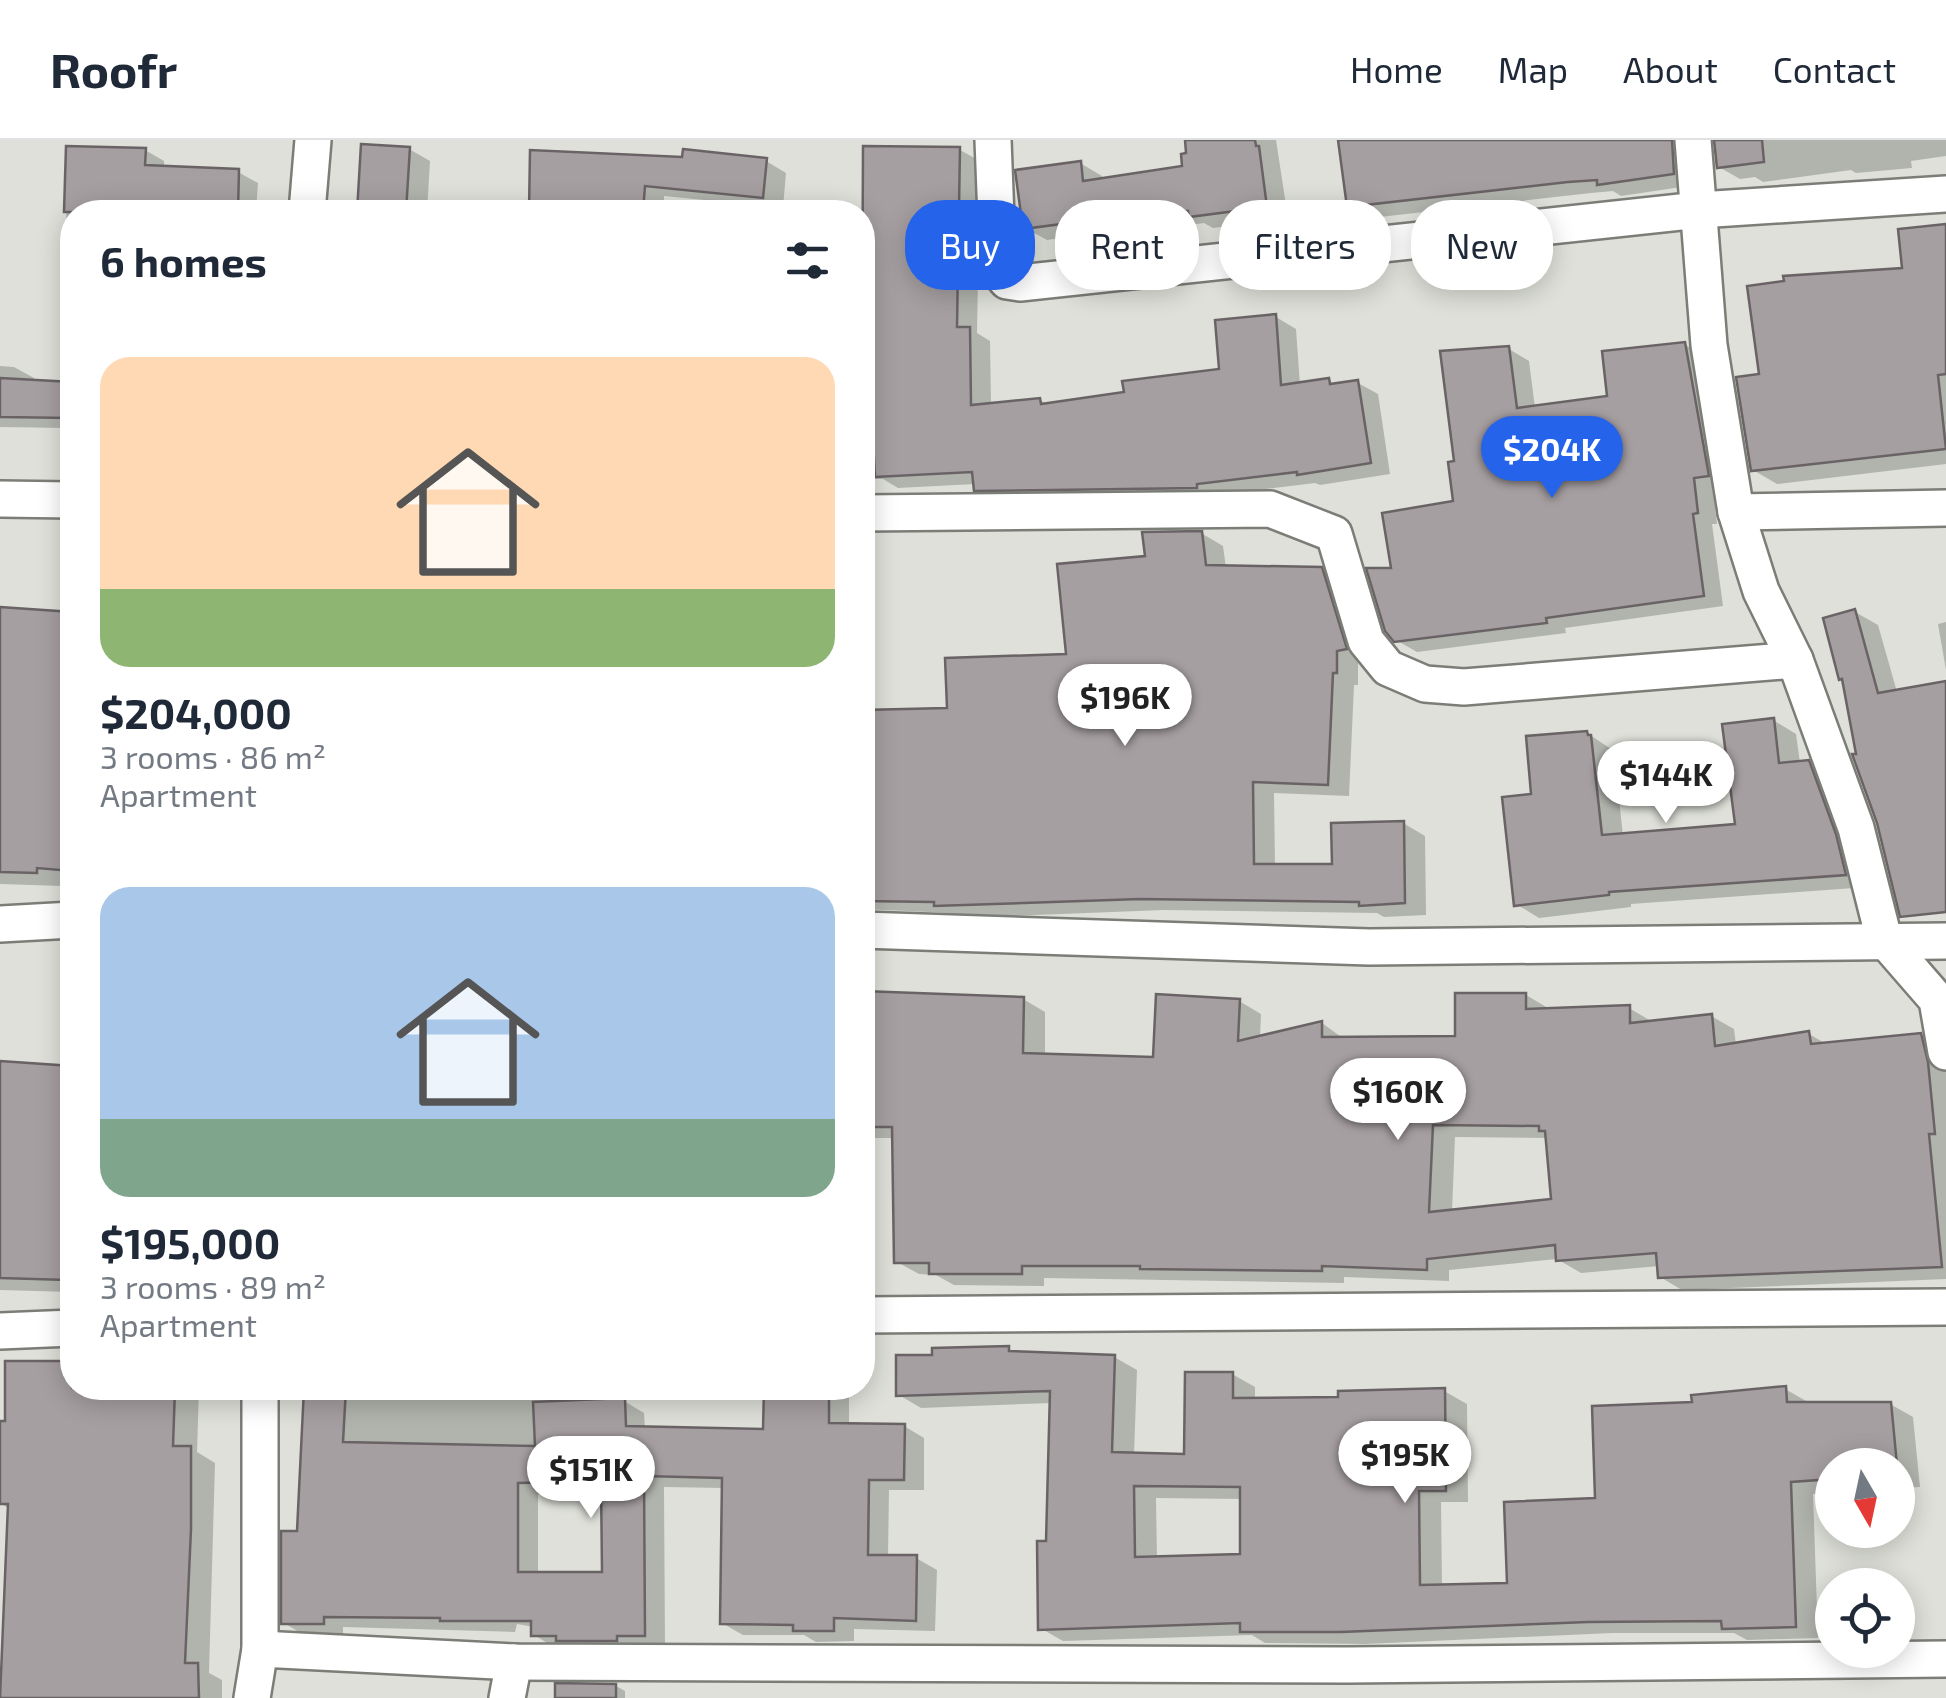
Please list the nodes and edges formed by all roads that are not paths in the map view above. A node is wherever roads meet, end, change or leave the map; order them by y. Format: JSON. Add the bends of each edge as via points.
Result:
{"nodes":[{"id":1,"x":313,"y":140,"type":"edge"},
{"id":2,"x":993,"y":140,"type":"edge"},
{"id":3,"x":1693,"y":140,"type":"edge"},
{"id":4,"x":1946,"y":194,"type":"edge"},
{"id":5,"x":308,"y":200,"type":"edge"},
{"id":6,"x":1699,"y":210,"type":"junction"},
{"id":7,"x":0,"y":499,"type":"edge"},
{"id":8,"x":60,"y":500,"type":"edge"},
{"id":9,"x":1946,"y":508,"type":"edge"},
{"id":10,"x":1736,"y":512,"type":"junction"},
{"id":11,"x":875,"y":513,"type":"edge"},
{"id":12,"x":1794,"y":660,"type":"junction"},
{"id":13,"x":60,"y":921,"type":"edge"},
{"id":14,"x":0,"y":924,"type":"edge"},
{"id":15,"x":875,"y":930,"type":"edge"},
{"id":16,"x":1884,"y":939,"type":"junction"},
{"id":17,"x":1946,"y":941,"type":"edge"},
{"id":18,"x":1946,"y":1052,"type":"edge"},
{"id":19,"x":1946,"y":1308,"type":"edge"},
{"id":20,"x":875,"y":1315,"type":"edge"},
{"id":21,"x":60,"y":1329,"type":"edge"},
{"id":22,"x":0,"y":1332,"type":"edge"},
{"id":23,"x":260,"y":1400,"type":"edge"},
{"id":24,"x":260,"y":1649,"type":"junction"},
{"id":25,"x":1946,"y":1659,"type":"edge"},
{"id":26,"x":514,"y":1662,"type":"junction"},
{"id":27,"x":252,"y":1698,"type":"edge"},
{"id":28,"x":507,"y":1698,"type":"edge"}],
"edges":[{"from":1,"to":5,"type":"street"},
{"from":2,"to":6,"type":"street","via":[[998,270],[1020,283]]},
{"from":3,"to":6,"type":"street"},
{"from":4,"to":6,"type":"street"},
{"from":6,"to":10,"type":"street","via":[[1709,345]]},
{"from":7,"to":8,"type":"street"},
{"from":9,"to":10,"type":"street"},
{"from":10,"to":12,"type":"street","via":[[1761,592]]},
{"from":11,"to":12,"type":"street","via":[[1270,509],[1334,534],[1366,640],[1388,668],[1426,684]]},
{"from":12,"to":16,"type":"street","via":[[1856,828]]},
{"from":13,"to":14,"type":"street"},
{"from":15,"to":16,"type":"street","via":[[1369,946]]},
{"from":16,"to":17,"type":"street"},
{"from":16,"to":18,"type":"street","via":[[1937,1000]]},
{"from":19,"to":20,"type":"street"},
{"from":21,"to":22,"type":"street"},
{"from":23,"to":24,"type":"street"},
{"from":24,"to":26,"type":"street"},
{"from":24,"to":27,"type":"street"},
{"from":25,"to":26,"type":"street"},
{"from":26,"to":28,"type":"street"}]}
